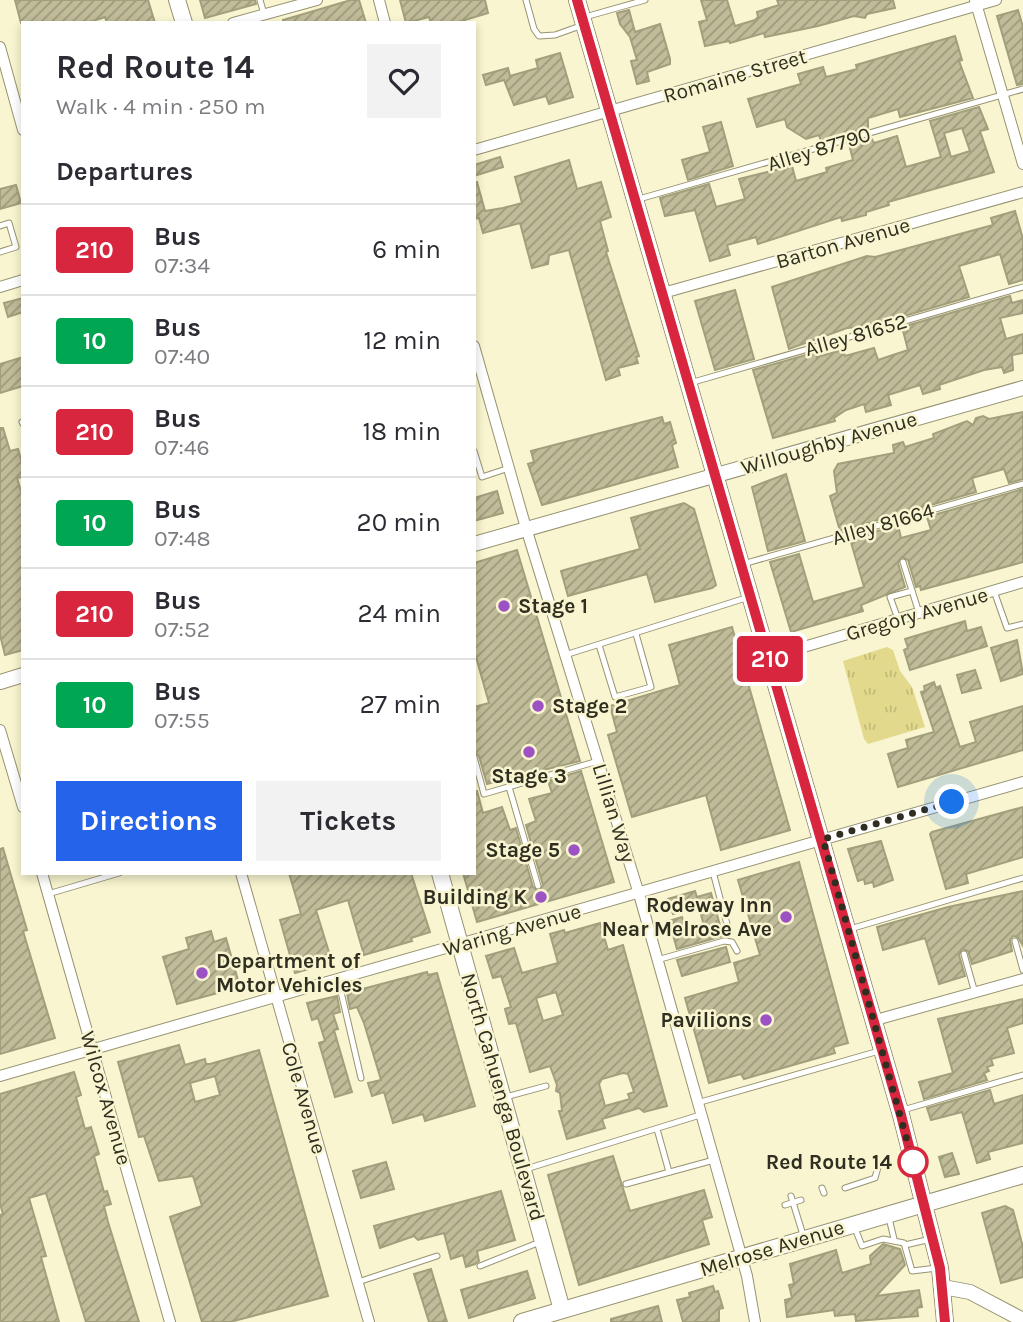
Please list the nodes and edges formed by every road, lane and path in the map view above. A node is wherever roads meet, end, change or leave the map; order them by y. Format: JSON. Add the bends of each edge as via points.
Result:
{"nodes":[{"id":1,"x":177,"y":0,"type":"edge"},
{"id":2,"x":260,"y":0,"type":"edge"},
{"id":3,"x":317,"y":0,"type":"edge"},
{"id":4,"x":379,"y":0,"type":"edge"},
{"id":5,"x":526,"y":0,"type":"edge"},
{"id":6,"x":577,"y":0,"type":"edge"},
{"id":7,"x":645,"y":0,"type":"edge"},
{"id":8,"x":996,"y":0,"type":"edge"},
{"id":9,"x":976,"y":3,"type":"edge"},
{"id":10,"x":264,"y":14,"type":"junction"},
{"id":11,"x":183,"y":21,"type":"edge"},
{"id":12,"x":240,"y":21,"type":"edge"},
{"id":13,"x":384,"y":21,"type":"edge"},
{"id":14,"x":583,"y":21,"type":"junction"},
{"id":15,"x":0,"y":47,"type":"edge"},
{"id":16,"x":1023,"y":89,"type":"edge"},
{"id":17,"x":1003,"y":95,"type":"junction"},
{"id":18,"x":610,"y":112,"type":"junction"},
{"id":19,"x":21,"y":123,"type":"edge"},
{"id":20,"x":476,"y":149,"type":"edge"},
{"id":21,"x":1023,"y":164,"type":"edge"},
{"id":22,"x":1023,"y":192,"type":"edge"},
{"id":23,"x":636,"y":200,"type":"junction"},
{"id":24,"x":0,"y":226,"type":"edge"},
{"id":25,"x":21,"y":233,"type":"edge"},
{"id":26,"x":14,"y":235,"type":"junction"},
{"id":27,"x":0,"y":252,"type":"edge"},
{"id":28,"x":21,"y":281,"type":"edge"},
{"id":29,"x":0,"y":287,"type":"edge"},
{"id":30,"x":1023,"y":287,"type":"edge"},
{"id":31,"x":663,"y":293,"type":"junction"},
{"id":32,"x":476,"y":353,"type":"edge"},
{"id":33,"x":690,"y":383,"type":"junction"},
{"id":34,"x":1023,"y":388,"type":"edge"},
{"id":35,"x":476,"y":458,"type":"edge"},
{"id":36,"x":509,"y":468,"type":"junction"},
{"id":37,"x":717,"y":474,"type":"junction"},
{"id":38,"x":1023,"y":484,"type":"edge"},
{"id":39,"x":526,"y":528,"type":"junction"},
{"id":40,"x":476,"y":543,"type":"edge"},
{"id":41,"x":904,"y":562,"type":"dead end"},
{"id":42,"x":743,"y":564,"type":"junction"},
{"id":43,"x":1023,"y":582,"type":"edge"},
{"id":44,"x":912,"y":591,"type":"junction"},
{"id":45,"x":994,"y":591,"type":"junction"},
{"id":46,"x":752,"y":596,"type":"junction"},
{"id":47,"x":919,"y":613,"type":"junction"},
{"id":48,"x":898,"y":620,"type":"junction"},
{"id":49,"x":1023,"y":624,"type":"edge"},
{"id":50,"x":636,"y":634,"type":"junction"},
{"id":51,"x":599,"y":645,"type":"junction"},
{"id":52,"x":565,"y":655,"type":"junction"},
{"id":53,"x":770,"y":657,"type":"junction"},
{"id":54,"x":21,"y":676,"type":"edge"},
{"id":55,"x":0,"y":682,"type":"edge"},
{"id":56,"x":0,"y":730,"type":"edge"},
{"id":57,"x":598,"y":761,"type":"junction"},
{"id":58,"x":476,"y":764,"type":"edge"},
{"id":59,"x":1023,"y":782,"type":"edge"},
{"id":60,"x":509,"y":787,"type":"junction"},
{"id":61,"x":21,"y":800,"type":"edge"},
{"id":62,"x":823,"y":839,"type":"junction"},
{"id":63,"x":713,"y":872,"type":"junction"},
{"id":64,"x":43,"y":875,"type":"edge"},
{"id":65,"x":112,"y":875,"type":"edge"},
{"id":66,"x":242,"y":875,"type":"edge"},
{"id":67,"x":441,"y":875,"type":"edge"},
{"id":68,"x":1023,"y":878,"type":"edge"},
{"id":69,"x":538,"y":886,"type":"dead end"},
{"id":70,"x":48,"y":894,"type":"junction"},
{"id":71,"x":639,"y":894,"type":"junction"},
{"id":72,"x":727,"y":928,"type":"dead end"},
{"id":73,"x":847,"y":930,"type":"junction"},
{"id":74,"x":1015,"y":941,"type":"dead end"},
{"id":75,"x":461,"y":945,"type":"junction"},
{"id":76,"x":737,"y":951,"type":"dead end"},
{"id":77,"x":964,"y":954,"type":"dead end"},
{"id":78,"x":657,"y":960,"type":"junction"},
{"id":79,"x":1023,"y":970,"type":"edge"},
{"id":80,"x":338,"y":979,"type":"junction"},
{"id":81,"x":1023,"y":979,"type":"edge"},
{"id":82,"x":975,"y":993,"type":"junction"},
{"id":83,"x":274,"y":996,"type":"junction"},
{"id":84,"x":872,"y":1021,"type":"junction"},
{"id":85,"x":92,"y":1049,"type":"junction"},
{"id":86,"x":881,"y":1050,"type":"junction"},
{"id":87,"x":847,"y":1059,"type":"junction"},
{"id":88,"x":820,"y":1068,"type":"junction"},
{"id":89,"x":850,"y":1069,"type":"dead end"},
{"id":90,"x":822,"y":1075,"type":"dead end"},
{"id":91,"x":1023,"y":1075,"type":"edge"},
{"id":92,"x":0,"y":1076,"type":"edge"},
{"id":93,"x":789,"y":1076,"type":"junction"},
{"id":94,"x":361,"y":1078,"type":"dead end"},
{"id":95,"x":792,"y":1084,"type":"dead end"},
{"id":96,"x":758,"y":1085,"type":"junction"},
{"id":97,"x":546,"y":1086,"type":"dead end"},
{"id":98,"x":728,"y":1094,"type":"junction"},
{"id":99,"x":761,"y":1094,"type":"dead end"},
{"id":100,"x":503,"y":1098,"type":"junction"},
{"id":101,"x":730,"y":1101,"type":"dead end"},
{"id":102,"x":697,"y":1103,"type":"junction"},
{"id":103,"x":900,"y":1111,"type":"junction"},
{"id":104,"x":700,"y":1115,"type":"junction"},
{"id":105,"x":657,"y":1129,"type":"junction"},
{"id":106,"x":715,"y":1160,"type":"junction"},
{"id":107,"x":878,"y":1167,"type":"dead end"},
{"id":108,"x":523,"y":1170,"type":"junction"},
{"id":109,"x":669,"y":1172,"type":"junction"},
{"id":110,"x":1023,"y":1175,"type":"edge"},
{"id":111,"x":626,"y":1184,"type":"dead end"},
{"id":112,"x":845,"y":1188,"type":"dead end"},
{"id":113,"x":792,"y":1199,"type":"junction"},
{"id":114,"x":800,"y":1200,"type":"dead end"},
{"id":115,"x":925,"y":1204,"type":"junction"},
{"id":116,"x":785,"y":1205,"type":"dead end"},
{"id":117,"x":889,"y":1214,"type":"junction"},
{"id":118,"x":854,"y":1224,"type":"junction"},
{"id":119,"x":804,"y":1238,"type":"junction"},
{"id":120,"x":934,"y":1238,"type":"junction"},
{"id":121,"x":894,"y":1239,"type":"junction"},
{"id":122,"x":543,"y":1241,"type":"junction"},
{"id":123,"x":905,"y":1245,"type":"junction"},
{"id":124,"x":437,"y":1256,"type":"dead end"},
{"id":125,"x":742,"y":1258,"type":"junction"},
{"id":126,"x":480,"y":1266,"type":"dead end"},
{"id":127,"x":940,"y":1268,"type":"junction"},
{"id":128,"x":358,"y":1282,"type":"junction"},
{"id":129,"x":943,"y":1287,"type":"junction"},
{"id":130,"x":563,"y":1316,"type":"edge"},
{"id":131,"x":1023,"y":1320,"type":"edge"},
{"id":132,"x":170,"y":1322,"type":"edge"},
{"id":133,"x":369,"y":1322,"type":"edge"},
{"id":134,"x":522,"y":1322,"type":"edge"},
{"id":135,"x":755,"y":1322,"type":"edge"},
{"id":136,"x":945,"y":1322,"type":"edge"}],
"edges":[{"from":1,"to":11,"type":"main road"},
{"from":2,"to":10,"type":"lane"},
{"from":3,"to":10,"type":"street"},
{"from":4,"to":13,"type":"street"},
{"from":5,"to":14,"type":"lane","via":[[539,36],[555,35]]},
{"from":6,"to":14,"type":"main road"},
{"from":7,"to":14,"type":"lane"},
{"from":8,"to":9,"type":"street","name":"Romaine Street"},
{"from":9,"to":17,"type":"street"},
{"from":9,"to":18,"type":"street","name":"Romaine Street"},
{"from":10,"to":12,"type":"street"},
{"from":14,"to":18,"type":"main road"},
{"from":15,"to":19,"type":"street"},
{"from":16,"to":17,"type":"lane","name":"Alley 87790"},
{"from":17,"to":21,"type":"street"},
{"from":17,"to":23,"type":"lane","name":"Alley 87790"},
{"from":18,"to":20,"type":"street","name":"Romaine Street"},
{"from":18,"to":23,"type":"main road"},
{"from":22,"to":31,"type":"street","name":"Barton Avenue"},
{"from":23,"to":31,"type":"main road"},
{"from":24,"to":26,"type":"lane","via":[[9,223]]},
{"from":25,"to":26,"type":"lane"},
{"from":26,"to":27,"type":"lane","via":[[16,247]]},
{"from":28,"to":29,"type":"street"},
{"from":30,"to":33,"type":"lane","name":"Alley 81652"},
{"from":31,"to":33,"type":"main road"},
{"from":32,"to":36,"type":"street","name":"Lillian Way"},
{"from":33,"to":37,"type":"main road"},
{"from":34,"to":37,"type":"street","name":"Willoughby Avenue"},
{"from":35,"to":36,"type":"lane","via":[[482,477]]},
{"from":36,"to":39,"type":"street","name":"Lillian Way"},
{"from":37,"to":39,"type":"street","name":"Willoughby Avenue"},
{"from":37,"to":42,"type":"main road"},
{"from":38,"to":42,"type":"lane","name":"Alley 81664"},
{"from":39,"to":40,"type":"street","name":"Willoughby Avenue"},
{"from":39,"to":52,"type":"street","name":"Lillian Way"},
{"from":41,"to":44,"type":"lane"},
{"from":42,"to":46,"type":"main road"},
{"from":43,"to":45,"type":"street","name":"Gregory Avenue"},
{"from":44,"to":47,"type":"lane"},
{"from":44,"to":48,"type":"lane","via":[[890,597]]},
{"from":45,"to":47,"type":"street","name":"Gregory Avenue"},
{"from":45,"to":49,"type":"lane","via":[[1007,628]]},
{"from":46,"to":50,"type":"lane"},
{"from":46,"to":53,"type":"main road"},
{"from":47,"to":48,"type":"street","name":"Gregory Avenue"},
{"from":48,"to":53,"type":"street","name":"Gregory Avenue"},
{"from":50,"to":51,"type":"lane"},
{"from":50,"to":51,"type":"lane","via":[[651,687],[615,697]]},
{"from":51,"to":52,"type":"lane"},
{"from":52,"to":57,"type":"street","name":"Lillian Way"},
{"from":53,"to":62,"type":"main road"},
{"from":54,"to":55,"type":"street"},
{"from":56,"to":61,"type":"street"},
{"from":57,"to":60,"type":"lane"},
{"from":57,"to":71,"type":"street","name":"Lillian Way"},
{"from":58,"to":60,"type":"lane","via":[[484,794]]},
{"from":59,"to":62,"type":"street","name":"Waring Avenue"},
{"from":60,"to":69,"type":"lane"},
{"from":62,"to":63,"type":"street","name":"Waring Avenue"},
{"from":62,"to":73,"type":"main road"},
{"from":63,"to":71,"type":"street","name":"Waring Avenue"},
{"from":63,"to":72,"type":"lane"},
{"from":64,"to":70,"type":"street","name":"Wilcox Avenue"},
{"from":65,"to":70,"type":"lane"},
{"from":66,"to":83,"type":"street","name":"Cole Avenue"},
{"from":67,"to":75,"type":"main road","name":"North Cahuenga Boulevard"},
{"from":68,"to":73,"type":"lane"},
{"from":70,"to":85,"type":"street","name":"Wilcox Avenue"},
{"from":71,"to":75,"type":"street","name":"Waring Avenue"},
{"from":71,"to":78,"type":"street","name":"Lillian Way"},
{"from":73,"to":84,"type":"main road"},
{"from":74,"to":79,"type":"lane"},
{"from":75,"to":80,"type":"street","name":"Waring Avenue"},
{"from":75,"to":100,"type":"main road","name":"North Cahuenga Boulevard"},
{"from":76,"to":78,"type":"lane","via":[[732,942],[724,941]]},
{"from":77,"to":82,"type":"lane"},
{"from":78,"to":102,"type":"street","name":"Lillian Way"},
{"from":80,"to":83,"type":"street","name":"Waring Avenue"},
{"from":80,"to":94,"type":"lane"},
{"from":81,"to":82,"type":"street"},
{"from":82,"to":84,"type":"street"},
{"from":83,"to":85,"type":"street","name":"Waring Avenue"},
{"from":83,"to":128,"type":"street","name":"Cole Avenue"},
{"from":84,"to":86,"type":"main road"},
{"from":85,"to":92,"type":"street","name":"Waring Avenue"},
{"from":85,"to":132,"type":"street","name":"Wilcox Avenue"},
{"from":86,"to":87,"type":"lane"},
{"from":86,"to":103,"type":"main road"},
{"from":87,"to":88,"type":"lane"},
{"from":87,"to":89,"type":"lane"},
{"from":88,"to":90,"type":"lane"},
{"from":88,"to":93,"type":"lane"},
{"from":91,"to":103,"type":"lane"},
{"from":93,"to":95,"type":"lane"},
{"from":93,"to":96,"type":"lane"},
{"from":96,"to":98,"type":"lane"},
{"from":96,"to":99,"type":"lane"},
{"from":97,"to":100,"type":"lane"},
{"from":98,"to":101,"type":"lane"},
{"from":98,"to":102,"type":"lane"},
{"from":100,"to":108,"type":"main road","name":"North Cahuenga Boulevard"},
{"from":102,"to":104,"type":"street","name":"Lillian Way"},
{"from":103,"to":115,"type":"main road"},
{"from":104,"to":105,"type":"lane"},
{"from":104,"to":106,"type":"street","name":"Lillian Way"},
{"from":105,"to":108,"type":"lane"},
{"from":105,"to":109,"type":"lane"},
{"from":106,"to":109,"type":"lane"},
{"from":106,"to":125,"type":"street","name":"Lillian Way"},
{"from":107,"to":112,"type":"lane","via":[[875,1178]]},
{"from":108,"to":122,"type":"main road","name":"North Cahuenga Boulevard"},
{"from":109,"to":111,"type":"lane"},
{"from":110,"to":115,"type":"main road","name":"Melrose Avenue"},
{"from":113,"to":114,"type":"lane"},
{"from":113,"to":116,"type":"lane"},
{"from":113,"to":119,"type":"lane"},
{"from":115,"to":117,"type":"main road","name":"Melrose Avenue"},
{"from":115,"to":120,"type":"main road"},
{"from":117,"to":118,"type":"main road","name":"Melrose Avenue"},
{"from":117,"to":121,"type":"lane"},
{"from":118,"to":119,"type":"main road","name":"Melrose Avenue"},
{"from":118,"to":121,"type":"lane","via":[[862,1245]]},
{"from":119,"to":125,"type":"main road","name":"Melrose Avenue"},
{"from":120,"to":123,"type":"lane"},
{"from":120,"to":127,"type":"main road"},
{"from":121,"to":123,"type":"lane"},
{"from":122,"to":126,"type":"lane"},
{"from":122,"to":130,"type":"main road","name":"North Cahuenga Boulevard"},
{"from":123,"to":127,"type":"lane","via":[[912,1271]]},
{"from":124,"to":128,"type":"lane"},
{"from":125,"to":130,"type":"main road","name":"Melrose Avenue"},
{"from":125,"to":135,"type":"street","name":"Lillian Way"},
{"from":127,"to":129,"type":"main road"},
{"from":128,"to":133,"type":"street","name":"Cole Avenue"},
{"from":129,"to":131,"type":"street","via":[[970,1292]]},
{"from":129,"to":136,"type":"main road"},
{"from":130,"to":134,"type":"main road","name":"Melrose Avenue"}]}
